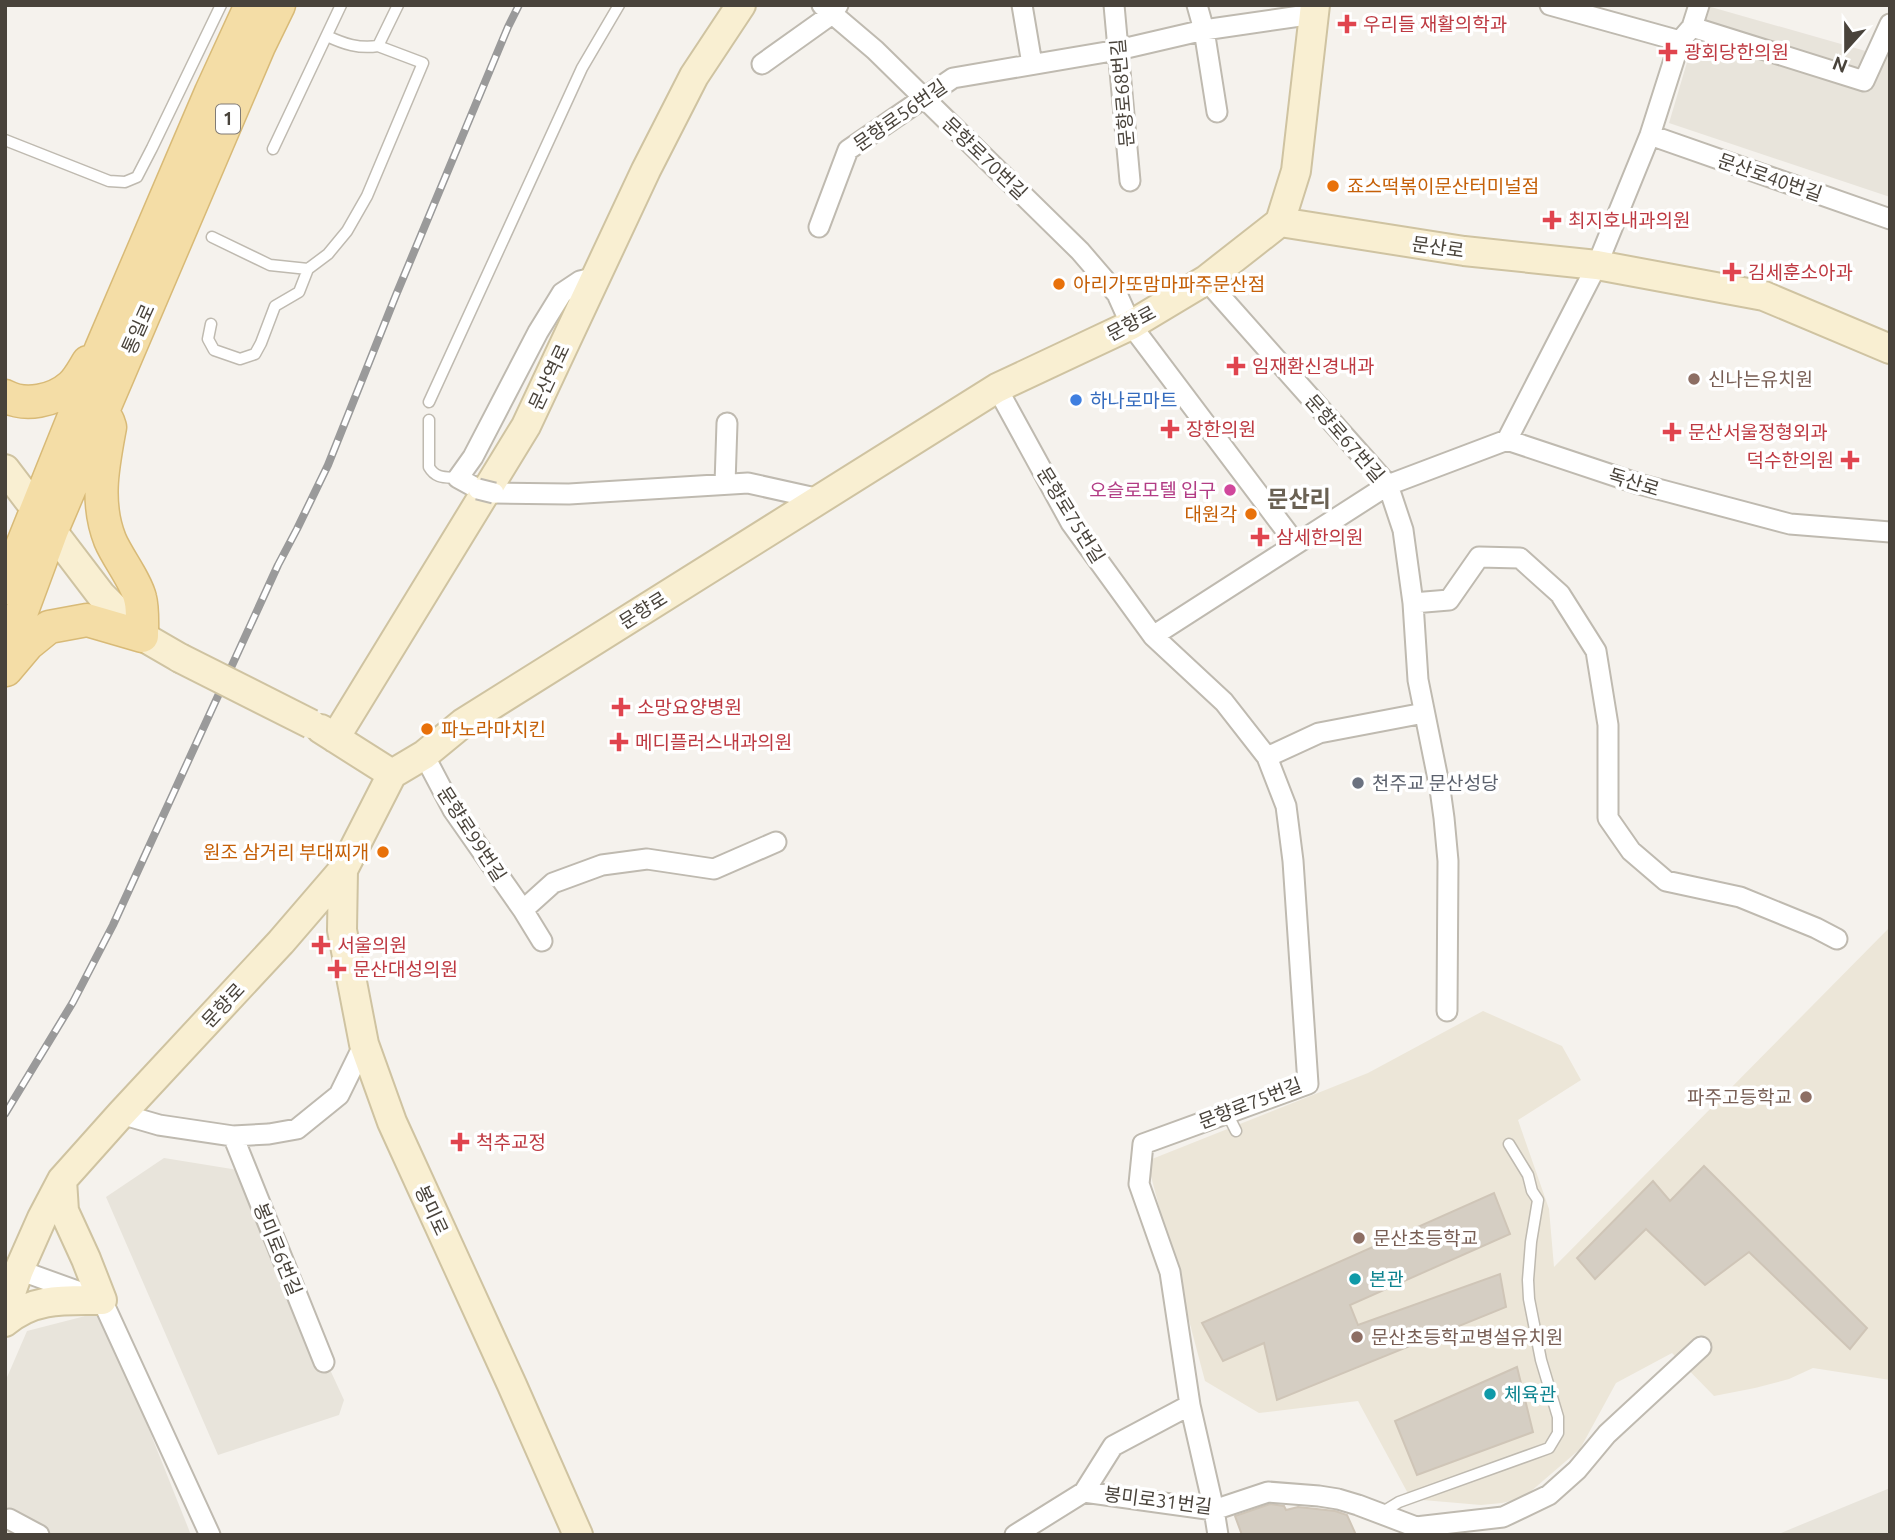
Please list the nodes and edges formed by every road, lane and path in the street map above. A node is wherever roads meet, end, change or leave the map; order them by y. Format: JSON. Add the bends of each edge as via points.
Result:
{"nodes":[{"id":1,"x":221,"y":5,"type":"edge"},
{"id":2,"x":251,"y":5,"type":"edge"},
{"id":3,"x":279,"y":5,"type":"edge"},
{"id":4,"x":341,"y":5,"type":"edge"},
{"id":5,"x":398,"y":5,"type":"edge"},
{"id":6,"x":619,"y":5,"type":"edge"},
{"id":7,"x":741,"y":5,"type":"edge"},
{"id":8,"x":1023,"y":5,"type":"edge"},
{"id":9,"x":1114,"y":5,"type":"edge"},
{"id":10,"x":1198,"y":5,"type":"edge"},
{"id":11,"x":1550,"y":5,"type":"edge"},
{"id":12,"x":1699,"y":5,"type":"edge"},
{"id":13,"x":831,"y":8,"type":"edge"},
{"id":14,"x":1315,"y":10,"type":"edge"},
{"id":15,"x":1890,"y":24,"type":"edge"},
{"id":16,"x":1204,"y":30,"type":"junction"},
{"id":17,"x":1686,"y":34,"type":"junction"},
{"id":18,"x":327,"y":36,"type":"junction"},
{"id":19,"x":378,"y":46,"type":"junction"},
{"id":20,"x":1118,"y":50,"type":"junction"},
{"id":21,"x":762,"y":64,"type":"dead end"},
{"id":22,"x":1032,"y":64,"type":"junction"},
{"id":23,"x":922,"y":97,"type":"junction"},
{"id":24,"x":1217,"y":112,"type":"dead end"},
{"id":25,"x":1650,"y":135,"type":"junction"},
{"id":26,"x":5,"y":140,"type":"edge"},
{"id":27,"x":273,"y":149,"type":"dead end"},
{"id":28,"x":1130,"y":181,"type":"dead end"},
{"id":29,"x":1890,"y":219,"type":"edge"},
{"id":30,"x":1280,"y":222,"type":"junction"},
{"id":31,"x":819,"y":227,"type":"dead end"},
{"id":32,"x":212,"y":237,"type":"dead end"},
{"id":33,"x":1597,"y":265,"type":"junction"},
{"id":34,"x":308,"y":269,"type":"junction"},
{"id":35,"x":597,"y":277,"type":"junction"},
{"id":36,"x":1206,"y":280,"type":"junction"},
{"id":37,"x":211,"y":324,"type":"dead end"},
{"id":38,"x":1131,"y":325,"type":"junction"},
{"id":39,"x":101,"y":349,"type":"junction"},
{"id":40,"x":1890,"y":349,"type":"edge"},
{"id":41,"x":997,"y":388,"type":"junction"},
{"id":42,"x":5,"y":396,"type":"edge"},
{"id":43,"x":429,"y":402,"type":"dead end"},
{"id":44,"x":104,"y":407,"type":"junction"},
{"id":45,"x":429,"y":420,"type":"dead end"},
{"id":46,"x":727,"y":423,"type":"dead end"},
{"id":47,"x":1507,"y":440,"type":"junction"},
{"id":48,"x":5,"y":469,"type":"edge"},
{"id":49,"x":458,"y":478,"type":"junction"},
{"id":50,"x":725,"y":484,"type":"junction"},
{"id":51,"x":1388,"y":485,"type":"junction"},
{"id":52,"x":820,"y":499,"type":"junction"},
{"id":53,"x":44,"y":519,"type":"junction"},
{"id":54,"x":1890,"y":532,"type":"edge"},
{"id":55,"x":1296,"y":544,"type":"junction"},
{"id":56,"x":5,"y":588,"type":"edge"},
{"id":57,"x":1413,"y":603,"type":"junction"},
{"id":58,"x":142,"y":636,"type":"junction"},
{"id":59,"x":1153,"y":636,"type":"junction"},
{"id":60,"x":5,"y":657,"type":"edge"},
{"id":61,"x":5,"y":671,"type":"edge"},
{"id":62,"x":1424,"y":713,"type":"junction"},
{"id":63,"x":323,"y":731,"type":"junction"},
{"id":64,"x":424,"y":755,"type":"junction"},
{"id":65,"x":1267,"y":757,"type":"junction"},
{"id":66,"x":392,"y":774,"type":"junction"},
{"id":67,"x":776,"y":842,"type":"dead end"},
{"id":68,"x":343,"y":870,"type":"junction"},
{"id":69,"x":523,"y":910,"type":"junction"},
{"id":70,"x":1837,"y":939,"type":"dead end"},
{"id":71,"x":542,"y":941,"type":"dead end"},
{"id":72,"x":1447,"y":1011,"type":"dead end"},
{"id":73,"x":364,"y":1044,"type":"junction"},
{"id":74,"x":121,"y":1114,"type":"junction"},
{"id":75,"x":233,"y":1136,"type":"junction"},
{"id":76,"x":1510,"y":1143,"type":"dead end"},
{"id":77,"x":62,"y":1180,"type":"junction"},
{"id":78,"x":19,"y":1270,"type":"junction"},
{"id":79,"x":102,"y":1300,"type":"junction"},
{"id":80,"x":5,"y":1310,"type":"edge"},
{"id":81,"x":5,"y":1322,"type":"edge"},
{"id":82,"x":1701,"y":1347,"type":"dead end"},
{"id":83,"x":324,"y":1362,"type":"dead end"},
{"id":84,"x":1190,"y":1405,"type":"junction"},
{"id":85,"x":1084,"y":1492,"type":"junction"},
{"id":86,"x":1214,"y":1510,"type":"junction"},
{"id":87,"x":1381,"y":1513,"type":"junction"},
{"id":88,"x":9,"y":1519,"type":"dead end"},
{"id":89,"x":39,"y":1535,"type":"edge"},
{"id":90,"x":210,"y":1535,"type":"edge"},
{"id":91,"x":578,"y":1535,"type":"edge"},
{"id":92,"x":1015,"y":1535,"type":"edge"},
{"id":93,"x":1218,"y":1535,"type":"edge"}],
"edges":[{"from":1,"to":26,"type":"lane","via":[[137,177],[109,181]]},
{"from":2,"to":39,"type":"main road","name":"통일로","number":"1"},
{"from":3,"to":44,"type":"main road","name":"통일로","number":"1"},
{"from":4,"to":18,"type":"lane"},
{"from":5,"to":19,"type":"lane"},
{"from":6,"to":43,"type":"lane","via":[[582,68]]},
{"from":7,"to":35,"type":"street","name":"문산역로","via":[[694,76]]},
{"from":8,"to":22,"type":"street"},
{"from":9,"to":20,"type":"street","name":"문향로68번길"},
{"from":10,"to":16,"type":"street"},
{"from":11,"to":17,"type":"street"},
{"from":12,"to":17,"type":"street"},
{"from":13,"to":21,"type":"street"},
{"from":13,"to":23,"type":"street","name":"문향로70번길"},
{"from":14,"to":16,"type":"street","name":"문향로56번길"},
{"from":14,"to":30,"type":"street","via":[[1296,171]]},
{"from":15,"to":17,"type":"street","via":[[1864,81]]},
{"from":16,"to":20,"type":"street","name":"문향로56번길"},
{"from":16,"to":24,"type":"street"},
{"from":17,"to":25,"type":"street"},
{"from":18,"to":19,"type":"lane","via":[[363,48]]},
{"from":18,"to":27,"type":"lane"},
{"from":19,"to":34,"type":"lane","via":[[423,62],[367,196],[347,232]]},
{"from":20,"to":22,"type":"street","name":"문향로56번길"},
{"from":20,"to":28,"type":"street","name":"문향로68번길"},
{"from":22,"to":23,"type":"street","name":"문향로56번길","via":[[953,78]]},
{"from":23,"to":31,"type":"street","name":"문향로56번길","via":[[848,150]]},
{"from":23,"to":38,"type":"street","name":"문향로70번길","via":[[1080,251],[1117,294]]},
{"from":25,"to":29,"type":"street","name":"문산로40번길"},
{"from":25,"to":33,"type":"street"},
{"from":30,"to":33,"type":"street","name":"문산로","via":[[1464,251]]},
{"from":30,"to":36,"type":"street","name":"문향로"},
{"from":32,"to":34,"type":"lane","via":[[270,265]]},
{"from":33,"to":40,"type":"street","name":"문산로","via":[[1764,296]]},
{"from":33,"to":47,"type":"street"},
{"from":34,"to":37,"type":"lane","via":[[299,292],[275,306],[255,354],[240,359],[214,350],[208,339]]},
{"from":35,"to":49,"type":"street","via":[[562,293]]},
{"from":35,"to":63,"type":"street","name":"문산역로","via":[[526,426]]},
{"from":36,"to":38,"type":"street","name":"문향로"},
{"from":36,"to":51,"type":"street","name":"문향로67번길"},
{"from":38,"to":41,"type":"street","name":"문향로"},
{"from":38,"to":55,"type":"street","name":"문향로70번길"},
{"from":39,"to":42,"type":"main road","via":[[71,386],[50,398],[25,402]]},
{"from":39,"to":53,"type":"main road","name":"통일로","number":"1"},
{"from":41,"to":52,"type":"street","name":"문향로"},
{"from":41,"to":59,"type":"street","name":"문향로75번길","via":[[1071,523]]},
{"from":44,"to":53,"type":"main road","name":"통일로","number":"1"},
{"from":44,"to":58,"type":"main road","via":[[110,427],[101,482],[104,518],[110,540],[140,597]]},
{"from":45,"to":49,"type":"lane","via":[[429,467],[439,477]]},
{"from":46,"to":50,"type":"street"},
{"from":47,"to":51,"type":"street"},
{"from":47,"to":54,"type":"street","name":"독산로","via":[[1639,484],[1790,524]]},
{"from":48,"to":53,"type":"street"},
{"from":49,"to":50,"type":"street","via":[[486,491],[569,494]]},
{"from":50,"to":52,"type":"street","via":[[748,483]]},
{"from":51,"to":55,"type":"street"},
{"from":51,"to":57,"type":"street","name":"문향로67번길","via":[[1403,530]]},
{"from":52,"to":64,"type":"street","name":"문향로","via":[[463,723]]},
{"from":53,"to":56,"type":"main road","name":"통일로","number":"1"},
{"from":53,"to":58,"type":"street","via":[[101,595]]},
{"from":53,"to":60,"type":"main road","name":"통일로","number":"1"},
{"from":55,"to":59,"type":"street"},
{"from":57,"to":62,"type":"street","name":"문향로67번길"},
{"from":57,"to":70,"type":"street","via":[[1450,600],[1479,557],[1520,558],[1560,594],[1596,650],[1608,725],[1608,818],[1631,851],[1666,881],[1740,897]]},
{"from":58,"to":61,"type":"main road","via":[[87,620],[49,627],[28,643]]},
{"from":58,"to":63,"type":"street","bridge":true},
{"from":59,"to":65,"type":"street","name":"문향로75번길","via":[[1224,702]]},
{"from":62,"to":65,"type":"street","via":[[1319,733]]},
{"from":62,"to":72,"type":"street","name":"문향로67번길","via":[[1440,789],[1448,861]]},
{"from":63,"to":66,"type":"street"},
{"from":64,"to":66,"type":"street","name":"문향로"},
{"from":64,"to":69,"type":"street","name":"문향로99번길","via":[[453,810]]},
{"from":65,"to":84,"type":"street","name":"문향로75번길","via":[[1286,806],[1293,861],[1308,1084],[1231,1122],[1143,1144],[1139,1184],[1170,1272]]},
{"from":66,"to":68,"type":"street","name":"문향로"},
{"from":67,"to":69,"type":"street","via":[[714,869],[647,859],[602,865],[554,883]]},
{"from":68,"to":73,"type":"street","name":"봉미로","via":[[342,930]]},
{"from":68,"to":74,"type":"street","name":"문향로"},
{"from":69,"to":71,"type":"street","name":"문향로99번길"},
{"from":73,"to":75,"type":"street","via":[[340,1095],[297,1129]]},
{"from":73,"to":91,"type":"street","name":"봉미로","via":[[392,1122]]},
{"from":74,"to":75,"type":"street"},
{"from":74,"to":77,"type":"street","name":"문향로"},
{"from":75,"to":83,"type":"street","name":"봉미로6번길"},
{"from":76,"to":87,"type":"lane","via":[[1538,1200],[1529,1299],[1558,1433],[1549,1448],[1399,1502]]},
{"from":77,"to":78,"type":"street","name":"문향로"},
{"from":77,"to":79,"type":"street","via":[[64,1211]]},
{"from":78,"to":79,"type":"street"},
{"from":78,"to":80,"type":"street","name":"문향로"},
{"from":79,"to":81,"type":"street","via":[[57,1299],[32,1306]]},
{"from":79,"to":90,"type":"street"},
{"from":82,"to":87,"type":"street","name":"봉미로31번길","via":[[1549,1495],[1503,1517],[1416,1527]]},
{"from":84,"to":85,"type":"street","via":[[1113,1446]]},
{"from":84,"to":86,"type":"street","name":"문향로75번길"},
{"from":85,"to":86,"type":"street","name":"봉미로31번길"},
{"from":85,"to":92,"type":"street","name":"봉미로31번길"},
{"from":86,"to":87,"type":"street","name":"봉미로31번길","via":[[1268,1492],[1338,1499]]},
{"from":86,"to":93,"type":"street","name":"문향로75번길"},
{"from":88,"to":89,"type":"street"}]}
